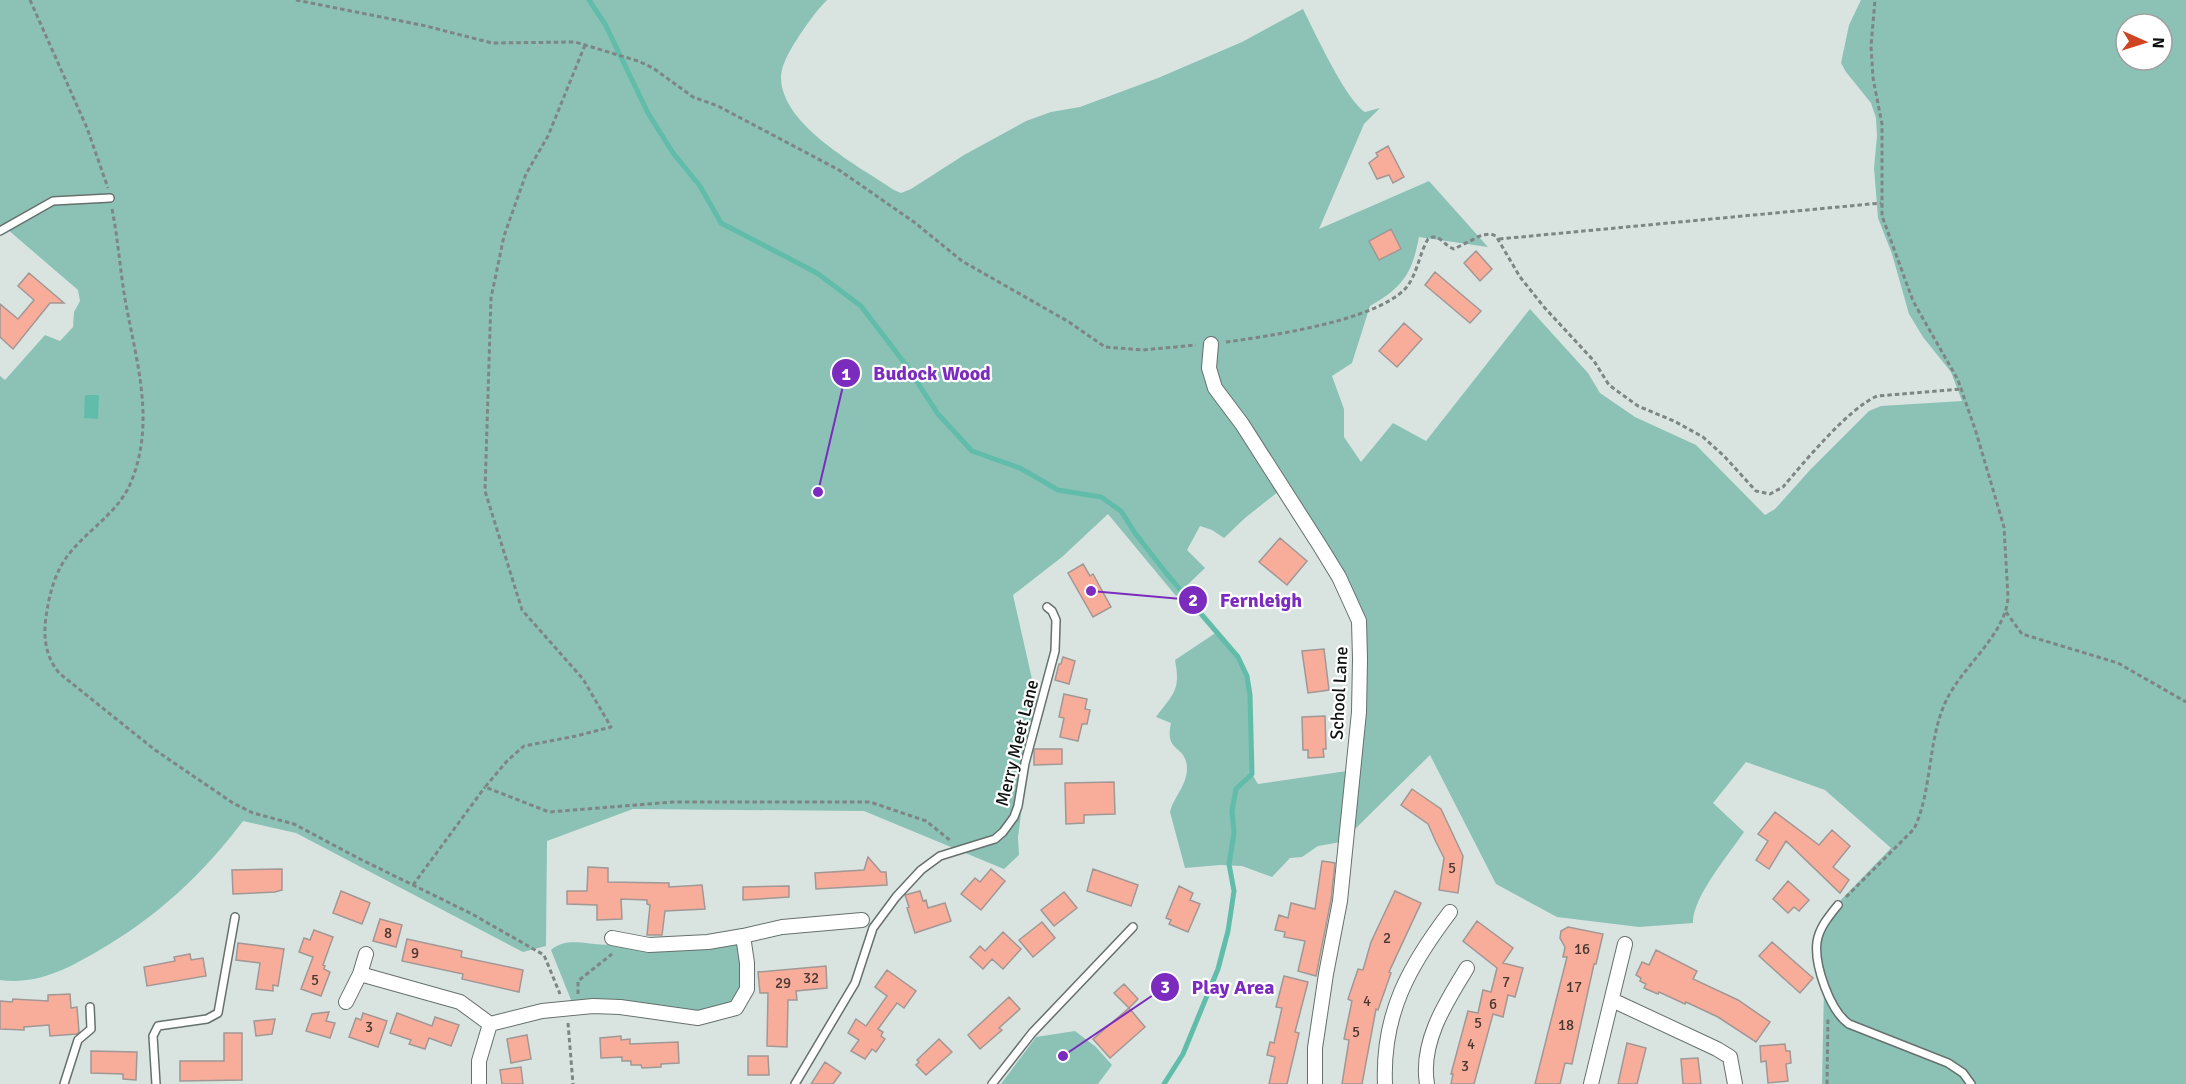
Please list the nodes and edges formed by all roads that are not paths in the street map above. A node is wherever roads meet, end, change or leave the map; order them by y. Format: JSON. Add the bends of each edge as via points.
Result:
{"nodes":[{"id":1,"x":110,"y":198,"type":"road end"},
{"id":2,"x":0,"y":231,"type":"edge"},
{"id":3,"x":1211,"y":344,"type":"road end"},
{"id":4,"x":1047,"y":607,"type":"dead end"},
{"id":5,"x":1838,"y":905,"type":"road end"},
{"id":6,"x":1450,"y":912,"type":"dead end"},
{"id":7,"x":235,"y":917,"type":"dead end"},
{"id":8,"x":862,"y":920,"type":"dead end"},
{"id":9,"x":1133,"y":927,"type":"dead end"},
{"id":10,"x":742,"y":936,"type":"junction"},
{"id":11,"x":617,"y":938,"type":"road end"},
{"id":12,"x":1625,"y":944,"type":"dead end"},
{"id":13,"x":366,"y":954,"type":"dead end"},
{"id":14,"x":1467,"y":968,"type":"dead end"},
{"id":15,"x":1447,"y":973,"type":"dead end"},
{"id":16,"x":360,"y":974,"type":"junction"},
{"id":17,"x":1460,"y":980,"type":"junction"},
{"id":18,"x":1612,"y":1000,"type":"junction"},
{"id":19,"x":346,"y":1002,"type":"dead end"},
{"id":20,"x":90,"y":1007,"type":"dead end"},
{"id":21,"x":490,"y":1024,"type":"junction"},
{"id":22,"x":64,"y":1084,"type":"edge"},
{"id":23,"x":156,"y":1084,"type":"edge"},
{"id":24,"x":479,"y":1084,"type":"edge"},
{"id":25,"x":795,"y":1084,"type":"edge"},
{"id":26,"x":992,"y":1084,"type":"edge"},
{"id":27,"x":1315,"y":1084,"type":"edge"},
{"id":28,"x":1385,"y":1084,"type":"edge"},
{"id":29,"x":1427,"y":1084,"type":"edge"},
{"id":30,"x":1591,"y":1084,"type":"edge"},
{"id":31,"x":1735,"y":1084,"type":"edge"},
{"id":32,"x":1971,"y":1084,"type":"edge"}],
"edges":[{"from":1,"to":2,"type":"lane","via":[[53,201]]},
{"from":3,"to":27,"type":"street","name":"School Lane","via":[[1208,362],[1215,388],[1320,546],[1359,621],[1359,712],[1340,901],[1315,1048]]},
{"from":4,"to":25,"type":"lane","name":"Merry Meet Lane","via":[[1056,620],[1055,651],[1014,817],[1003,832],[986,842],[940,856],[921,870],[881,916],[869,937],[855,983]]},
{"from":5,"to":32,"type":"lane","via":[[1817,942],[1819,964],[1838,1015],[1849,1024],[1948,1063]]},
{"from":6,"to":28,"type":"street","via":[[1421,951],[1398,999],[1386,1039]]},
{"from":7,"to":23,"type":"lane","via":[[218,1013],[207,1019],[158,1026],[153,1035]]},
{"from":8,"to":10,"type":"street","via":[[782,927]]},
{"from":9,"to":26,"type":"lane","via":[[1032,1033]]},
{"from":10,"to":11,"type":"street","via":[[650,945]]},
{"from":10,"to":21,"type":"street","via":[[747,989],[736,1008],[698,1018],[620,1007],[573,1008]]},
{"from":12,"to":18,"type":"street"},
{"from":13,"to":16,"type":"street"},
{"from":14,"to":17,"type":"street"},
{"from":15,"to":17,"type":"street"},
{"from":16,"to":19,"type":"street"},
{"from":16,"to":21,"type":"street","via":[[459,1002]]},
{"from":17,"to":29,"type":"street","via":[[1421,1063]]},
{"from":18,"to":30,"type":"street"},
{"from":18,"to":31,"type":"street","via":[[1717,1048],[1730,1057]]},
{"from":20,"to":22,"type":"lane","via":[[91,1029],[78,1040]]},
{"from":21,"to":24,"type":"street","via":[[479,1061]]}]}
